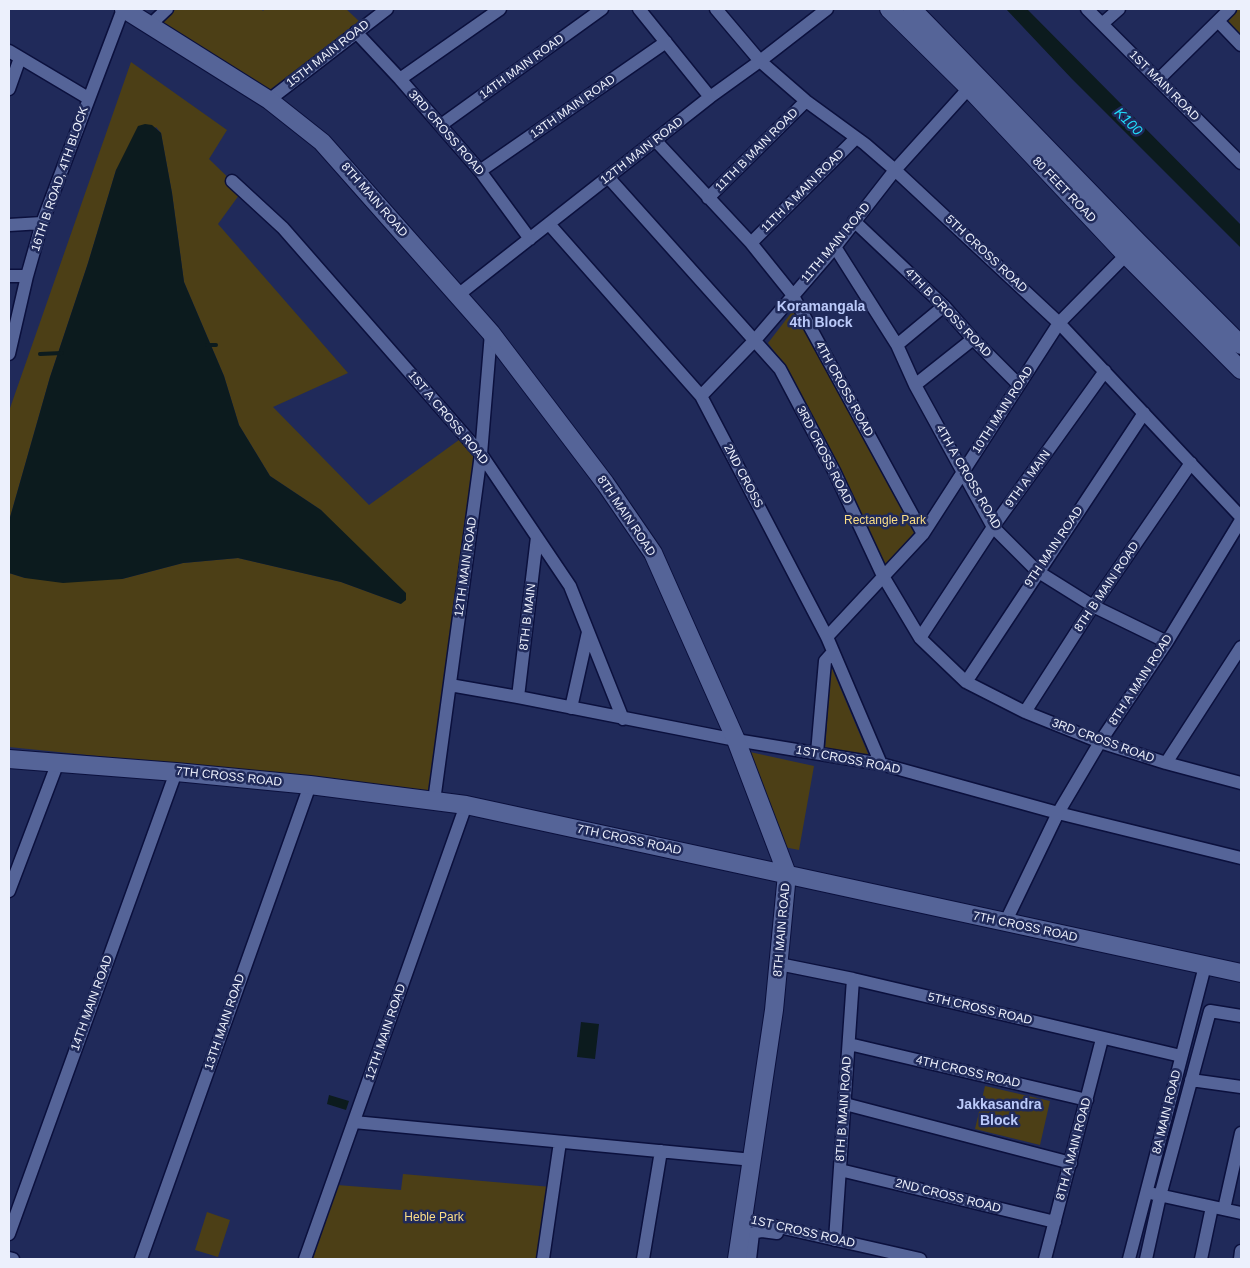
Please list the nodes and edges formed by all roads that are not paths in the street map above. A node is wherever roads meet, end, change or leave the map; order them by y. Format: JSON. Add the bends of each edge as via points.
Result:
{"nodes":[{"id":1,"x":123,"y":9,"type":"edge"},
{"id":2,"x":167,"y":9,"type":"edge"},
{"id":3,"x":387,"y":9,"type":"edge"},
{"id":4,"x":500,"y":9,"type":"edge"},
{"id":5,"x":602,"y":9,"type":"edge"},
{"id":6,"x":638,"y":9,"type":"edge"},
{"id":7,"x":716,"y":9,"type":"edge"},
{"id":8,"x":827,"y":9,"type":"edge"},
{"id":9,"x":889,"y":9,"type":"edge"},
{"id":10,"x":912,"y":9,"type":"edge"},
{"id":11,"x":1087,"y":9,"type":"edge"},
{"id":12,"x":1119,"y":9,"type":"edge"},
{"id":13,"x":1230,"y":9,"type":"edge"},
{"id":14,"x":1218,"y":21,"type":"junction"},
{"id":15,"x":1102,"y":24,"type":"junction"},
{"id":16,"x":149,"y":26,"type":"junction"},
{"id":17,"x":356,"y":32,"type":"junction"},
{"id":18,"x":666,"y":42,"type":"junction"},
{"id":19,"x":1241,"y":45,"type":"edge"},
{"id":20,"x":14,"y":54,"type":"edge"},
{"id":21,"x":760,"y":61,"type":"junction"},
{"id":22,"x":400,"y":79,"type":"junction"},
{"id":23,"x":1159,"y":79,"type":"junction"},
{"id":24,"x":969,"y":88,"type":"junction"},
{"id":25,"x":9,"y":89,"type":"edge"},
{"id":26,"x":710,"y":96,"type":"junction"},
{"id":27,"x":88,"y":98,"type":"junction"},
{"id":28,"x":269,"y":100,"type":"junction"},
{"id":29,"x":806,"y":101,"type":"junction"},
{"id":30,"x":441,"y":125,"type":"junction"},
{"id":31,"x":1020,"y":132,"type":"junction"},
{"id":32,"x":856,"y":138,"type":"junction"},
{"id":33,"x":655,"y":140,"type":"junction"},
{"id":34,"x":1241,"y":163,"type":"edge"},
{"id":35,"x":895,"y":170,"type":"junction"},
{"id":36,"x":480,"y":171,"type":"junction"},
{"id":37,"x":608,"y":177,"type":"junction"},
{"id":38,"x":232,"y":181,"type":"dead end"},
{"id":39,"x":708,"y":198,"type":"junction"},
{"id":40,"x":854,"y":221,"type":"junction"},
{"id":41,"x":42,"y":224,"type":"junction"},
{"id":42,"x":549,"y":224,"type":"junction"},
{"id":43,"x":9,"y":225,"type":"edge"},
{"id":44,"x":530,"y":239,"type":"junction"},
{"id":45,"x":751,"y":243,"type":"junction"},
{"id":46,"x":835,"y":247,"type":"junction"},
{"id":47,"x":1132,"y":248,"type":"junction"},
{"id":48,"x":9,"y":276,"type":"edge"},
{"id":49,"x":27,"y":276,"type":"junction"},
{"id":50,"x":792,"y":294,"type":"junction"},
{"id":51,"x":458,"y":295,"type":"junction"},
{"id":52,"x":15,"y":302,"type":"edge"},
{"id":53,"x":944,"y":306,"type":"junction"},
{"id":54,"x":1060,"y":322,"type":"junction"},
{"id":55,"x":12,"y":324,"type":"edge"},
{"id":56,"x":491,"y":333,"type":"junction"},
{"id":57,"x":755,"y":340,"type":"junction"},
{"id":58,"x":973,"y":340,"type":"junction"},
{"id":59,"x":897,"y":345,"type":"junction"},
{"id":60,"x":1241,"y":345,"type":"edge"},
{"id":61,"x":9,"y":354,"type":"edge"},
{"id":62,"x":1241,"y":370,"type":"edge"},
{"id":63,"x":1105,"y":371,"type":"junction"},
{"id":64,"x":915,"y":385,"type":"junction"},
{"id":65,"x":1019,"y":385,"type":"junction"},
{"id":66,"x":701,"y":396,"type":"junction"},
{"id":67,"x":1144,"y":412,"type":"junction"},
{"id":68,"x":481,"y":454,"type":"junction"},
{"id":69,"x":1191,"y":463,"type":"junction"},
{"id":70,"x":964,"y":471,"type":"junction"},
{"id":71,"x":1241,"y":518,"type":"edge"},
{"id":72,"x":993,"y":527,"type":"junction"},
{"id":73,"x":923,"y":534,"type":"junction"},
{"id":74,"x":537,"y":537,"type":"junction"},
{"id":75,"x":1038,"y":571,"type":"junction"},
{"id":76,"x":883,"y":576,"type":"junction"},
{"id":77,"x":1093,"y":606,"type":"junction"},
{"id":78,"x":588,"y":632,"type":"junction"},
{"id":79,"x":826,"y":636,"type":"junction"},
{"id":80,"x":920,"y":638,"type":"junction"},
{"id":81,"x":1167,"y":642,"type":"junction"},
{"id":82,"x":1241,"y":647,"type":"edge"},
{"id":83,"x":833,"y":652,"type":"junction"},
{"id":84,"x":966,"y":682,"type":"junction"},
{"id":85,"x":450,"y":685,"type":"junction"},
{"id":86,"x":518,"y":697,"type":"junction"},
{"id":87,"x":571,"y":708,"type":"junction"},
{"id":88,"x":1025,"y":712,"type":"junction"},
{"id":89,"x":623,"y":719,"type":"junction"},
{"id":90,"x":736,"y":740,"type":"junction"},
{"id":91,"x":1100,"y":742,"type":"junction"},
{"id":92,"x":817,"y":753,"type":"junction"},
{"id":93,"x":9,"y":759,"type":"edge"},
{"id":94,"x":58,"y":762,"type":"junction"},
{"id":95,"x":881,"y":764,"type":"junction"},
{"id":96,"x":1166,"y":764,"type":"junction"},
{"id":97,"x":176,"y":772,"type":"junction"},
{"id":98,"x":1241,"y":782,"type":"edge"},
{"id":99,"x":310,"y":785,"type":"junction"},
{"id":100,"x":434,"y":801,"type":"junction"},
{"id":101,"x":466,"y":805,"type":"junction"},
{"id":102,"x":1058,"y":813,"type":"junction"},
{"id":103,"x":1241,"y":858,"type":"edge"},
{"id":104,"x":787,"y":874,"type":"junction"},
{"id":105,"x":9,"y":891,"type":"edge"},
{"id":106,"x":1005,"y":923,"type":"junction"},
{"id":107,"x":779,"y":964,"type":"junction"},
{"id":108,"x":1204,"y":966,"type":"junction"},
{"id":109,"x":1241,"y":973,"type":"edge"},
{"id":110,"x":853,"y":979,"type":"junction"},
{"id":111,"x":1241,"y":1016,"type":"edge"},
{"id":112,"x":1102,"y":1038,"type":"junction"},
{"id":113,"x":849,"y":1044,"type":"junction"},
{"id":114,"x":1181,"y":1056,"type":"junction"},
{"id":115,"x":1191,"y":1080,"type":"junction"},
{"id":116,"x":1241,"y":1087,"type":"edge"},
{"id":117,"x":1087,"y":1100,"type":"junction"},
{"id":118,"x":845,"y":1104,"type":"junction"},
{"id":119,"x":354,"y":1122,"type":"junction"},
{"id":120,"x":1241,"y":1133,"type":"edge"},
{"id":121,"x":560,"y":1142,"type":"junction"},
{"id":122,"x":661,"y":1151,"type":"junction"},
{"id":123,"x":753,"y":1160,"type":"junction"},
{"id":124,"x":1071,"y":1163,"type":"junction"},
{"id":125,"x":840,"y":1170,"type":"junction"},
{"id":126,"x":1146,"y":1192,"type":"junction"},
{"id":127,"x":1160,"y":1196,"type":"junction"},
{"id":128,"x":1218,"y":1208,"type":"junction"},
{"id":129,"x":1241,"y":1213,"type":"edge"},
{"id":130,"x":744,"y":1218,"type":"junction"},
{"id":131,"x":1055,"y":1222,"type":"junction"},
{"id":132,"x":9,"y":1234,"type":"edge"},
{"id":133,"x":835,"y":1240,"type":"junction"},
{"id":134,"x":861,"y":1250,"type":"junction"},
{"id":135,"x":1241,"y":1251,"type":"edge"},
{"id":136,"x":9,"y":1258,"type":"edge"},
{"id":137,"x":12,"y":1259,"type":"edge"},
{"id":138,"x":141,"y":1259,"type":"edge"},
{"id":139,"x":305,"y":1259,"type":"edge"},
{"id":140,"x":543,"y":1259,"type":"edge"},
{"id":141,"x":643,"y":1259,"type":"edge"},
{"id":142,"x":737,"y":1259,"type":"edge"},
{"id":143,"x":750,"y":1259,"type":"edge"},
{"id":144,"x":884,"y":1259,"type":"edge"},
{"id":145,"x":920,"y":1259,"type":"edge"},
{"id":146,"x":1046,"y":1259,"type":"edge"},
{"id":147,"x":1129,"y":1259,"type":"edge"},
{"id":148,"x":1146,"y":1259,"type":"edge"},
{"id":149,"x":1201,"y":1259,"type":"edge"},
{"id":150,"x":1240,"y":1259,"type":"edge"}],
"edges":[{"from":1,"to":16,"type":"street","name":"8TH MAIN ROAD"},
{"from":1,"to":27,"type":"street","name":"16TH B ROAD, 4TH BLOCK"},
{"from":2,"to":16,"type":"street"},
{"from":3,"to":17,"type":"street","name":"15TH MAIN ROAD"},
{"from":4,"to":22,"type":"street"},
{"from":5,"to":30,"type":"street","name":"14TH MAIN ROAD"},
{"from":6,"to":18,"type":"street"},
{"from":7,"to":21,"type":"street","name":"5TH CROSS ROAD"},
{"from":8,"to":21,"type":"street","name":"12TH MAIN ROAD"},
{"from":9,"to":24,"type":"street","name":"80 FEET ROAD"},
{"from":10,"to":31,"type":"street","name":"80 FEET ROAD"},
{"from":11,"to":15,"type":"street","name":"1ST MAIN ROAD"},
{"from":12,"to":15,"type":"street"},
{"from":13,"to":14,"type":"street"},
{"from":14,"to":19,"type":"street"},
{"from":14,"to":23,"type":"street"},
{"from":15,"to":23,"type":"street","name":"1ST MAIN ROAD"},
{"from":16,"to":28,"type":"street","name":"8TH MAIN ROAD"},
{"from":17,"to":22,"type":"street","name":"3RD CROSS ROAD"},
{"from":17,"to":28,"type":"street","name":"15TH MAIN ROAD"},
{"from":18,"to":26,"type":"street"},
{"from":18,"to":36,"type":"street","name":"13TH MAIN ROAD"},
{"from":20,"to":25,"type":"street"},
{"from":20,"to":27,"type":"street"},
{"from":21,"to":26,"type":"street","name":"12TH MAIN ROAD"},
{"from":21,"to":29,"type":"street","name":"5TH CROSS ROAD"},
{"from":22,"to":30,"type":"street","name":"3RD CROSS ROAD"},
{"from":23,"to":34,"type":"street","name":"1ST MAIN ROAD"},
{"from":24,"to":31,"type":"street","name":"80 FEET ROAD"},
{"from":24,"to":35,"type":"street","name":"11TH MAIN ROAD"},
{"from":26,"to":33,"type":"street","name":"12TH MAIN ROAD"},
{"from":27,"to":41,"type":"street","name":"16TH B ROAD, 4TH BLOCK"},
{"from":28,"to":51,"type":"street","name":"8TH MAIN ROAD","via":[[322,142]]},
{"from":29,"to":32,"type":"street","name":"5TH CROSS ROAD"},
{"from":29,"to":39,"type":"street","name":"11TH B MAIN ROAD"},
{"from":30,"to":36,"type":"street","name":"3RD CROSS ROAD"},
{"from":31,"to":47,"type":"street","name":"80 FEET ROAD"},
{"from":32,"to":35,"type":"street","name":"5TH CROSS ROAD"},
{"from":32,"to":45,"type":"street","name":"11TH A MAIN ROAD"},
{"from":33,"to":37,"type":"street","name":"12TH MAIN ROAD"},
{"from":33,"to":39,"type":"street","name":"4TH CROSS ROAD"},
{"from":35,"to":40,"type":"street","name":"11TH MAIN ROAD"},
{"from":35,"to":54,"type":"street","name":"5TH CROSS ROAD"},
{"from":36,"to":44,"type":"street","name":"3RD CROSS ROAD"},
{"from":37,"to":42,"type":"street","name":"12TH MAIN ROAD"},
{"from":37,"to":57,"type":"street","name":"3RD CROSS ROAD"},
{"from":38,"to":68,"type":"street","name":"1ST A CROSS ROAD","via":[[283,228]]},
{"from":39,"to":45,"type":"street","name":"4TH CROSS ROAD"},
{"from":40,"to":46,"type":"street","name":"11TH MAIN ROAD"},
{"from":40,"to":53,"type":"street","name":"4TH B CROSS ROAD"},
{"from":41,"to":43,"type":"street"},
{"from":41,"to":49,"type":"street","name":"16TH B ROAD, 4TH BLOCK"},
{"from":42,"to":44,"type":"street","name":"12TH MAIN ROAD"},
{"from":42,"to":66,"type":"street","name":"2ND CROSS"},
{"from":44,"to":51,"type":"street","name":"12TH MAIN ROAD"},
{"from":45,"to":50,"type":"street","name":"4TH CROSS ROAD"},
{"from":46,"to":50,"type":"street","name":"11TH MAIN ROAD"},
{"from":46,"to":59,"type":"street","name":"4TH A CROSS ROAD"},
{"from":47,"to":54,"type":"street","name":"10TH MAIN ROAD"},
{"from":47,"to":60,"type":"street","name":"80 FEET ROAD"},
{"from":47,"to":62,"type":"street","name":"80 FEET ROAD"},
{"from":48,"to":49,"type":"street"},
{"from":49,"to":52,"type":"street","name":"16TH B ROAD, 4TH BLOCK"},
{"from":50,"to":57,"type":"street","name":"11TH MAIN ROAD"},
{"from":50,"to":73,"type":"street","name":"4TH CROSS ROAD"},
{"from":51,"to":56,"type":"street","name":"8TH MAIN ROAD"},
{"from":52,"to":55,"type":"street","name":"16TH B ROAD, 4TH BLOCK"},
{"from":53,"to":58,"type":"street","name":"4TH B CROSS ROAD"},
{"from":53,"to":59,"type":"street"},
{"from":54,"to":63,"type":"street","name":"5TH CROSS ROAD"},
{"from":54,"to":65,"type":"street","name":"10TH MAIN ROAD"},
{"from":55,"to":61,"type":"street","name":"16TH B ROAD, 4TH BLOCK"},
{"from":56,"to":68,"type":"street","name":"12TH MAIN ROAD"},
{"from":56,"to":90,"type":"street","name":"8TH MAIN ROAD","via":[[605,483],[653,553]]},
{"from":57,"to":66,"type":"street","name":"11TH MAIN ROAD"},
{"from":57,"to":76,"type":"street","name":"3RD CROSS ROAD","via":[[780,369],[834,471]]},
{"from":58,"to":64,"type":"street"},
{"from":58,"to":65,"type":"street","name":"4TH B CROSS ROAD"},
{"from":59,"to":64,"type":"street","name":"4TH A CROSS ROAD"},
{"from":63,"to":67,"type":"street","name":"5TH CROSS ROAD"},
{"from":63,"to":72,"type":"street","name":"9TH A MAIN"},
{"from":64,"to":70,"type":"street","name":"4TH A CROSS ROAD"},
{"from":65,"to":70,"type":"street","name":"10TH MAIN ROAD"},
{"from":66,"to":79,"type":"street","name":"2ND CROSS"},
{"from":67,"to":69,"type":"street","name":"5TH CROSS ROAD"},
{"from":67,"to":75,"type":"street","name":"9TH MAIN ROAD"},
{"from":68,"to":74,"type":"street","name":"1ST A CROSS ROAD"},
{"from":68,"to":85,"type":"street","name":"12TH MAIN ROAD"},
{"from":69,"to":71,"type":"street","name":"5TH CROSS ROAD"},
{"from":69,"to":77,"type":"street","name":"8TH B MAIN ROAD"},
{"from":70,"to":72,"type":"street","name":"4TH A CROSS ROAD"},
{"from":70,"to":73,"type":"street","name":"10TH MAIN ROAD"},
{"from":71,"to":81,"type":"street","name":"8TH A MAIN ROAD"},
{"from":72,"to":75,"type":"street","name":"4TH A CROSS ROAD"},
{"from":72,"to":80,"type":"street","name":"9TH A MAIN"},
{"from":73,"to":76,"type":"street","name":"10TH MAIN ROAD"},
{"from":74,"to":78,"type":"street","name":"1ST A CROSS ROAD","via":[[570,586]]},
{"from":74,"to":86,"type":"street","name":"8TH B MAIN"},
{"from":75,"to":77,"type":"street","name":"4TH A CROSS ROAD"},
{"from":75,"to":84,"type":"street","name":"9TH MAIN ROAD"},
{"from":76,"to":79,"type":"street","name":"10TH MAIN ROAD"},
{"from":76,"to":80,"type":"street","name":"3RD CROSS ROAD"},
{"from":77,"to":81,"type":"street","name":"4TH A CROSS ROAD"},
{"from":77,"to":88,"type":"street","name":"8TH B MAIN ROAD"},
{"from":78,"to":87,"type":"street"},
{"from":78,"to":89,"type":"street","name":"1ST A CROSS ROAD"},
{"from":79,"to":83,"type":"street","name":"2ND CROSS"},
{"from":80,"to":84,"type":"street","name":"3RD CROSS ROAD"},
{"from":81,"to":91,"type":"street","name":"8TH A MAIN ROAD"},
{"from":82,"to":96,"type":"street"},
{"from":83,"to":92,"type":"street","via":[[824,661]]},
{"from":83,"to":95,"type":"street","name":"2ND CROSS"},
{"from":84,"to":88,"type":"street","name":"3RD CROSS ROAD"},
{"from":85,"to":86,"type":"street","name":"1ST CROSS ROAD"},
{"from":85,"to":100,"type":"street","name":"12TH MAIN ROAD"},
{"from":86,"to":87,"type":"street","name":"1ST CROSS ROAD"},
{"from":87,"to":89,"type":"street","name":"1ST CROSS ROAD"},
{"from":88,"to":91,"type":"street","name":"3RD CROSS ROAD"},
{"from":89,"to":90,"type":"street","name":"1ST CROSS ROAD"},
{"from":90,"to":92,"type":"street","name":"1ST CROSS ROAD"},
{"from":90,"to":104,"type":"street","name":"8TH MAIN ROAD"},
{"from":91,"to":96,"type":"street","name":"3RD CROSS ROAD"},
{"from":91,"to":102,"type":"street","name":"8TH A MAIN ROAD"},
{"from":92,"to":95,"type":"street","name":"1ST CROSS ROAD"},
{"from":93,"to":94,"type":"street","name":"7TH CROSS ROAD"},
{"from":94,"to":97,"type":"street","name":"7TH CROSS ROAD"},
{"from":94,"to":105,"type":"street"},
{"from":95,"to":102,"type":"street","name":"1ST CROSS ROAD"},
{"from":96,"to":98,"type":"street","name":"3RD CROSS ROAD"},
{"from":97,"to":99,"type":"street","name":"7TH CROSS ROAD"},
{"from":97,"to":132,"type":"street","name":"14TH MAIN ROAD"},
{"from":99,"to":100,"type":"street","name":"7TH CROSS ROAD"},
{"from":99,"to":138,"type":"street","name":"13TH MAIN ROAD"},
{"from":100,"to":101,"type":"street","name":"7TH CROSS ROAD"},
{"from":101,"to":104,"type":"street","name":"7TH CROSS ROAD"},
{"from":101,"to":119,"type":"street","name":"12TH MAIN ROAD"},
{"from":102,"to":103,"type":"street","name":"1ST CROSS ROAD"},
{"from":102,"to":106,"type":"street","name":"8TH A MAIN ROAD"},
{"from":104,"to":106,"type":"street","name":"7TH CROSS ROAD"},
{"from":104,"to":107,"type":"street","name":"8TH MAIN ROAD"},
{"from":106,"to":108,"type":"street","name":"7TH CROSS ROAD"},
{"from":107,"to":110,"type":"street","name":"5TH CROSS ROAD"},
{"from":107,"to":123,"type":"street","name":"8TH MAIN ROAD"},
{"from":108,"to":109,"type":"street","name":"7TH CROSS ROAD"},
{"from":108,"to":114,"type":"street","name":"8A MAIN ROAD"},
{"from":110,"to":112,"type":"street","name":"5TH CROSS ROAD"},
{"from":110,"to":113,"type":"street","name":"8TH B MAIN ROAD"},
{"from":111,"to":115,"type":"street","via":[[1210,1011]]},
{"from":112,"to":114,"type":"street","name":"5TH CROSS ROAD"},
{"from":112,"to":117,"type":"street","name":"8TH A MAIN ROAD"},
{"from":113,"to":117,"type":"street","name":"4TH CROSS ROAD"},
{"from":113,"to":118,"type":"street","name":"8TH B MAIN ROAD"},
{"from":114,"to":126,"type":"street","name":"8A MAIN ROAD"},
{"from":115,"to":116,"type":"street"},
{"from":115,"to":127,"type":"street"},
{"from":117,"to":124,"type":"street","name":"8TH A MAIN ROAD"},
{"from":118,"to":124,"type":"street"},
{"from":118,"to":125,"type":"street","name":"8TH B MAIN ROAD"},
{"from":119,"to":121,"type":"street"},
{"from":119,"to":139,"type":"street","name":"12TH MAIN ROAD"},
{"from":120,"to":128,"type":"street"},
{"from":121,"to":122,"type":"street"},
{"from":121,"to":140,"type":"street"},
{"from":122,"to":123,"type":"street"},
{"from":122,"to":141,"type":"street"},
{"from":123,"to":130,"type":"street","name":"8TH MAIN ROAD"},
{"from":124,"to":131,"type":"street","name":"8TH A MAIN ROAD"},
{"from":125,"to":131,"type":"street","name":"2ND CROSS ROAD"},
{"from":125,"to":133,"type":"street","name":"8TH B MAIN ROAD"},
{"from":126,"to":127,"type":"street"},
{"from":126,"to":147,"type":"street","name":"8A MAIN ROAD"},
{"from":127,"to":128,"type":"street"},
{"from":127,"to":148,"type":"street"},
{"from":128,"to":129,"type":"street"},
{"from":128,"to":149,"type":"street"},
{"from":130,"to":133,"type":"street","name":"1ST CROSS ROAD"},
{"from":130,"to":142,"type":"street","name":"8TH MAIN ROAD"},
{"from":131,"to":146,"type":"street","name":"8TH A MAIN ROAD"},
{"from":133,"to":134,"type":"street","name":"1ST CROSS ROAD"},
{"from":134,"to":143,"type":"street","via":[[762,1231],[753,1233]]},
{"from":134,"to":144,"type":"street"},
{"from":134,"to":145,"type":"street","name":"1ST CROSS ROAD"},
{"from":135,"to":150,"type":"street"},
{"from":136,"to":137,"type":"street"}]}
